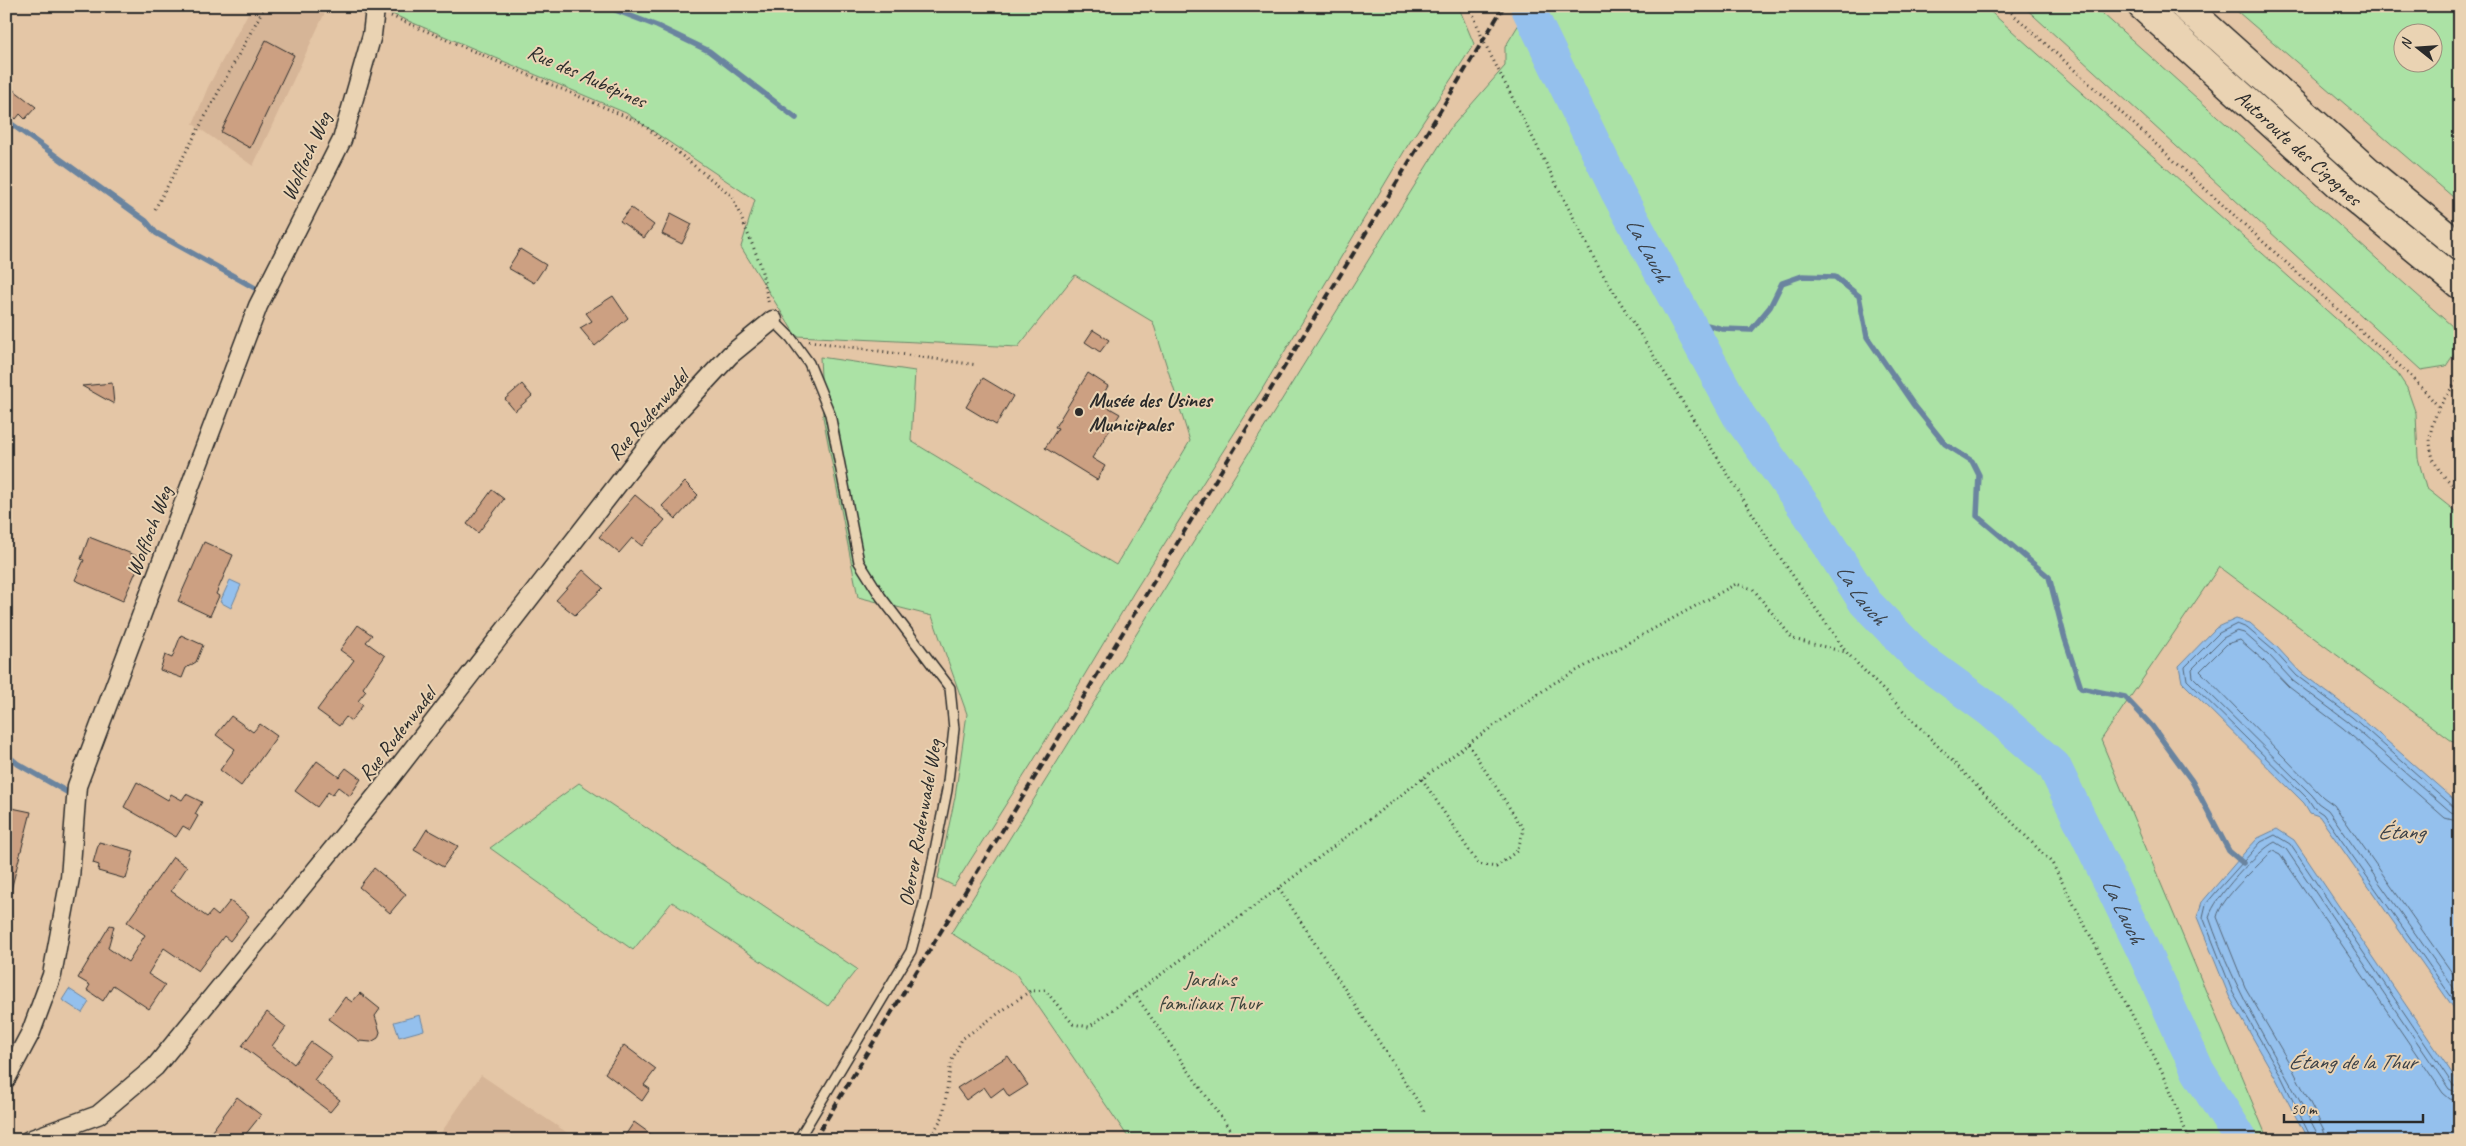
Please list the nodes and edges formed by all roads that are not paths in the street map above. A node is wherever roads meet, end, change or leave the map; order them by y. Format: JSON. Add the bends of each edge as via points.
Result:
{"nodes":[{"id":1,"x":2142,"y":6,"type":"edge"},
{"id":2,"x":2184,"y":6,"type":"edge"},
{"id":3,"x":373,"y":8,"type":"edge"},
{"id":4,"x":2460,"y":247,"type":"edge"},
{"id":5,"x":2460,"y":285,"type":"edge"},
{"id":6,"x":773,"y":320,"type":"joint"},
{"id":7,"x":6,"y":1079,"type":"edge"},
{"id":8,"x":29,"y":1140,"type":"edge"},
{"id":9,"x":798,"y":1140,"type":"edge"}],
"edges":[{"from":1,"to":5,"type":"highway","name":"Autoroute des Cigognes","via":[[2354,197]]},
{"from":2,"to":4,"type":"highway","name":"Autoroute des Cigognes","via":[[2376,178]]},
{"from":3,"to":7,"type":"street","name":"Wolfloch Weg","via":[[372,36],[342,140],[258,306],[78,786],[70,878],[52,975],[31,1032]]},
{"from":6,"to":8,"type":"street","name":"Rue Rudenwadel","via":[[730,355],[656,436],[381,790],[155,1067],[98,1115]]},
{"from":6,"to":9,"type":"lane","name":"Oberer Rudenwadel Weg","via":[[809,363],[830,414],[859,562],[881,597],[950,688],[954,729],[947,790],[925,900],[911,951]]}]}
